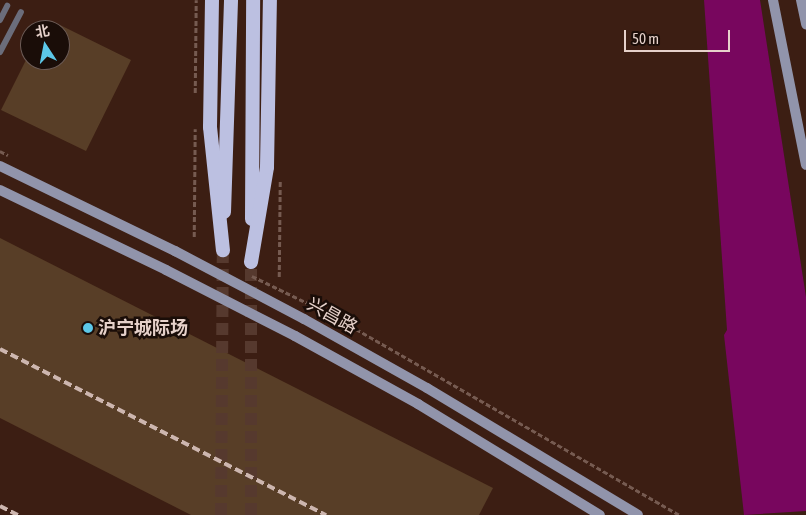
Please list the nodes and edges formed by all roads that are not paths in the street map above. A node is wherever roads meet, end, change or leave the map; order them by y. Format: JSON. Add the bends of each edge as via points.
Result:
{"nodes":[{"id":1,"x":212,"y":0,"type":"edge"},
{"id":2,"x":231,"y":0,"type":"edge"},
{"id":3,"x":253,"y":0,"type":"edge"},
{"id":4,"x":270,"y":0,"type":"edge"},
{"id":5,"x":772,"y":0,"type":"edge"},
{"id":6,"x":801,"y":0,"type":"edge"},
{"id":7,"x":7,"y":6,"type":"dead end"},
{"id":8,"x":21,"y":12,"type":"dead end"},
{"id":9,"x":0,"y":20,"type":"edge"},
{"id":10,"x":806,"y":24,"type":"edge"},
{"id":11,"x":0,"y":52,"type":"edge"},
{"id":12,"x":806,"y":165,"type":"edge"},
{"id":13,"x":0,"y":166,"type":"edge"},
{"id":14,"x":0,"y":190,"type":"edge"},
{"id":15,"x":600,"y":515,"type":"edge"},
{"id":16,"x":638,"y":515,"type":"edge"}],
"edges":[{"from":1,"to":2,"type":"highway","via":[[210,127],[223,250]]},
{"from":3,"to":4,"type":"highway","via":[[251,262],[267,167]]},
{"from":5,"to":12,"type":"main road"},
{"from":6,"to":10,"type":"main road"},
{"from":7,"to":9,"type":"lane"},
{"from":8,"to":11,"type":"lane"},
{"from":13,"to":16,"type":"main road","name":"兴昌路","bridge":true,"via":[[175,251],[304,319],[427,388]]},
{"from":14,"to":15,"type":"main road","name":"兴昌路","bridge":true,"via":[[295,336],[418,404]]}]}
